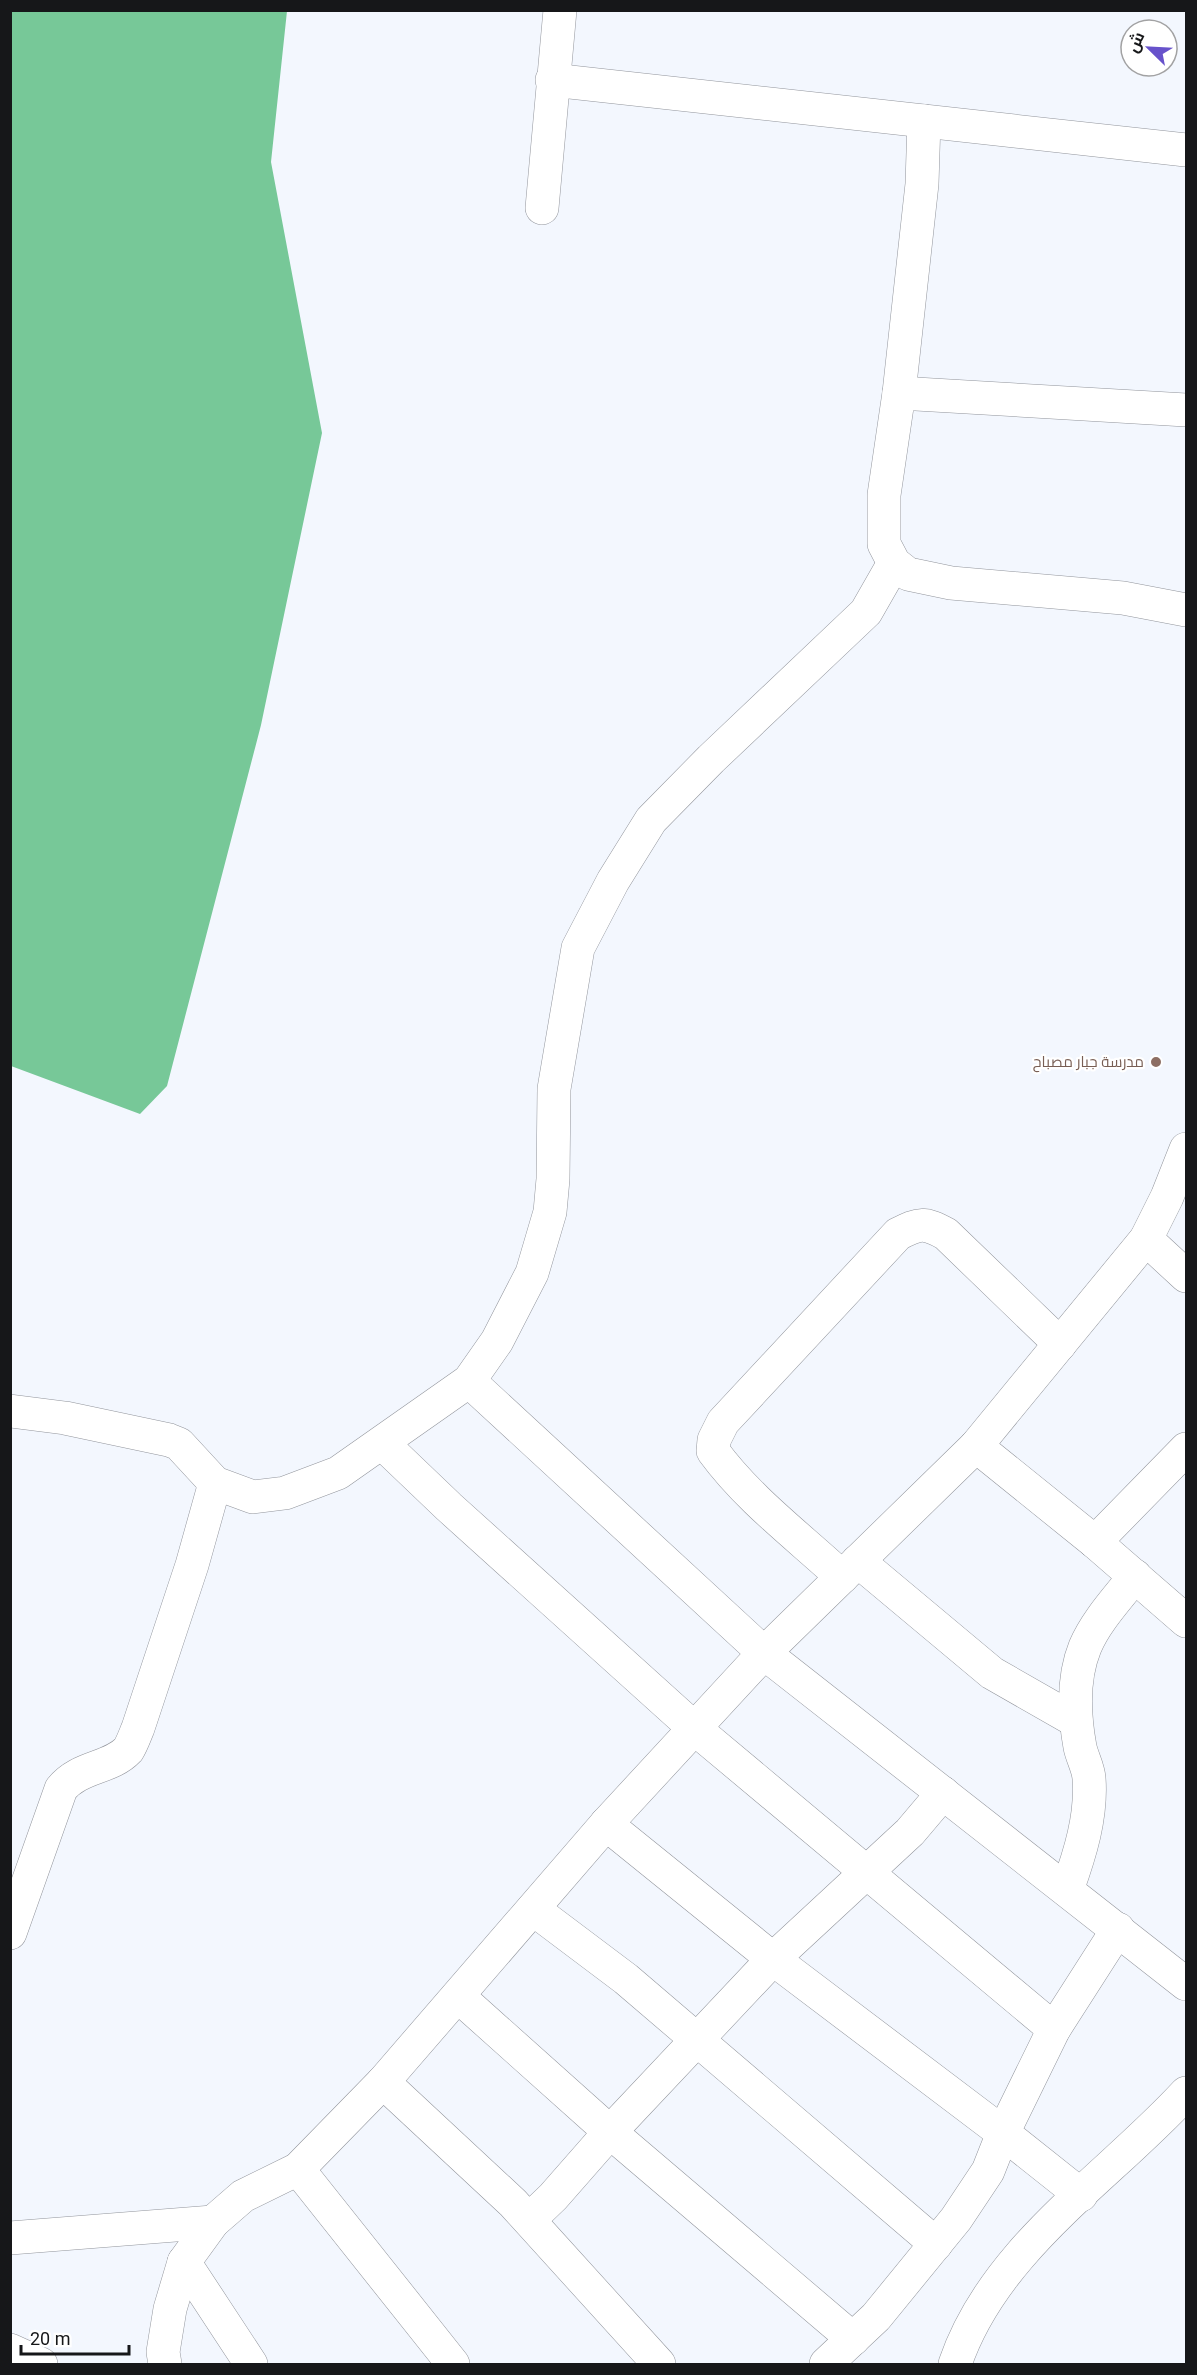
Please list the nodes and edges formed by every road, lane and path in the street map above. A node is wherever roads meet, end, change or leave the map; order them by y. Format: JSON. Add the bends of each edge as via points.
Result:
{"nodes":[{"id":1,"x":560,"y":10,"type":"edge"},
{"id":2,"x":552,"y":80,"type":"junction"},
{"id":3,"x":924,"y":121,"type":"junction"},
{"id":4,"x":1186,"y":150,"type":"edge"},
{"id":5,"x":542,"y":208,"type":"dead end"},
{"id":6,"x":899,"y":393,"type":"junction"},
{"id":7,"x":1186,"y":410,"type":"edge"},
{"id":8,"x":894,"y":563,"type":"junction"},
{"id":9,"x":1186,"y":610,"type":"edge"},
{"id":10,"x":1186,"y":1149,"type":"edge"},
{"id":11,"x":1146,"y":1239,"type":"junction"},
{"id":12,"x":1186,"y":1276,"type":"edge"},
{"id":13,"x":1060,"y":1344,"type":"junction"},
{"id":14,"x":468,"y":1381,"type":"junction"},
{"id":15,"x":10,"y":1411,"type":"edge"},
{"id":16,"x":382,"y":1443,"type":"junction"},
{"id":17,"x":976,"y":1446,"type":"junction"},
{"id":18,"x":1186,"y":1449,"type":"edge"},
{"id":19,"x":215,"y":1483,"type":"junction"},
{"id":20,"x":1095,"y":1542,"type":"junction"},
{"id":21,"x":850,"y":1569,"type":"junction"},
{"id":22,"x":1134,"y":1576,"type":"junction"},
{"id":23,"x":1186,"y":1621,"type":"edge"},
{"id":24,"x":764,"y":1653,"type":"junction"},
{"id":25,"x":1076,"y":1721,"type":"junction"},
{"id":26,"x":694,"y":1728,"type":"junction"},
{"id":27,"x":943,"y":1793,"type":"junction"},
{"id":28,"x":606,"y":1824,"type":"junction"},
{"id":29,"x":866,"y":1872,"type":"junction"},
{"id":30,"x":1067,"y":1890,"type":"junction"},
{"id":31,"x":533,"y":1909,"type":"junction"},
{"id":32,"x":1118,"y":1929,"type":"junction"},
{"id":33,"x":10,"y":1933,"type":"edge"},
{"id":34,"x":773,"y":1959,"type":"junction"},
{"id":35,"x":1186,"y":1984,"type":"edge"},
{"id":36,"x":458,"y":1996,"type":"junction"},
{"id":37,"x":1054,"y":2029,"type":"junction"},
{"id":38,"x":696,"y":2040,"type":"junction"},
{"id":39,"x":383,"y":2082,"type":"junction"},
{"id":40,"x":1186,"y":2093,"type":"edge"},
{"id":41,"x":610,"y":2132,"type":"junction"},
{"id":42,"x":1003,"y":2133,"type":"junction"},
{"id":43,"x":298,"y":2169,"type":"junction"},
{"id":44,"x":1081,"y":2195,"type":"junction"},
{"id":45,"x":529,"y":2220,"type":"junction"},
{"id":46,"x":213,"y":2222,"type":"junction"},
{"id":47,"x":10,"y":2238,"type":"edge"},
{"id":48,"x":936,"y":2244,"type":"junction"},
{"id":49,"x":184,"y":2262,"type":"junction"},
{"id":50,"x":853,"y":2339,"type":"junction"},
{"id":51,"x":10,"y":2350,"type":"edge"},
{"id":52,"x":41,"y":2364,"type":"edge"},
{"id":53,"x":165,"y":2364,"type":"edge"},
{"id":54,"x":251,"y":2364,"type":"edge"},
{"id":55,"x":453,"y":2364,"type":"edge"},
{"id":56,"x":659,"y":2364,"type":"edge"},
{"id":57,"x":826,"y":2364,"type":"edge"},
{"id":58,"x":955,"y":2364,"type":"edge"}],
"edges":[{"from":1,"to":2,"type":"street"},
{"from":2,"to":3,"type":"street"},
{"from":2,"to":5,"type":"street"},
{"from":3,"to":4,"type":"street"},
{"from":3,"to":6,"type":"street","via":[[922,184]]},
{"from":6,"to":7,"type":"street"},
{"from":6,"to":8,"type":"street","via":[[884,495],[884,544]]},
{"from":8,"to":9,"type":"street","via":[[908,574],[951,582],[1123,598]]},
{"from":8,"to":14,"type":"street","via":[[866,612],[651,820],[578,948],[554,1089],[550,1212],[532,1273],[497,1341]]},
{"from":10,"to":11,"type":"street"},
{"from":11,"to":12,"type":"street"},
{"from":11,"to":13,"type":"street"},
{"from":13,"to":17,"type":"street"},
{"from":13,"to":21,"type":"street","via":[[946,1234],[917,1225],[898,1234],[723,1422],[714,1440],[713,1451],[751,1493]]},
{"from":14,"to":16,"type":"street"},
{"from":14,"to":24,"type":"street"},
{"from":15,"to":19,"type":"street","via":[[170,1440],[179,1444]]},
{"from":16,"to":19,"type":"street","via":[[338,1473],[285,1493],[253,1497]]},
{"from":16,"to":26,"type":"street"},
{"from":17,"to":20,"type":"street"},
{"from":17,"to":21,"type":"street"},
{"from":18,"to":20,"type":"street"},
{"from":19,"to":33,"type":"street","via":[[192,1565],[129,1749],[79,1773],[61,1789]]},
{"from":20,"to":22,"type":"street"},
{"from":21,"to":24,"type":"street"},
{"from":21,"to":25,"type":"street","via":[[992,1672]]},
{"from":22,"to":23,"type":"street"},
{"from":22,"to":25,"type":"street","via":[[1093,1630],[1084,1649],[1074,1697]]},
{"from":24,"to":26,"type":"street"},
{"from":24,"to":27,"type":"street"},
{"from":25,"to":30,"type":"street","via":[[1089,1776],[1089,1797],[1080,1854]]},
{"from":26,"to":28,"type":"street"},
{"from":26,"to":29,"type":"street"},
{"from":27,"to":29,"type":"street","via":[[910,1832]]},
{"from":27,"to":30,"type":"street"},
{"from":28,"to":31,"type":"street"},
{"from":28,"to":34,"type":"street"},
{"from":29,"to":34,"type":"street"},
{"from":29,"to":37,"type":"street"},
{"from":30,"to":32,"type":"street"},
{"from":31,"to":36,"type":"street"},
{"from":31,"to":38,"type":"street","via":[[626,1979]]},
{"from":32,"to":35,"type":"street"},
{"from":32,"to":37,"type":"street"},
{"from":34,"to":38,"type":"street"},
{"from":34,"to":42,"type":"street"},
{"from":36,"to":39,"type":"street"},
{"from":36,"to":41,"type":"street"},
{"from":37,"to":42,"type":"street"},
{"from":38,"to":41,"type":"street"},
{"from":38,"to":48,"type":"street"},
{"from":39,"to":43,"type":"street"},
{"from":39,"to":45,"type":"street"},
{"from":40,"to":44,"type":"street"},
{"from":41,"to":45,"type":"street"},
{"from":41,"to":50,"type":"street"},
{"from":42,"to":44,"type":"street"},
{"from":42,"to":48,"type":"street","via":[[982,2182]]},
{"from":43,"to":46,"type":"street","via":[[243,2196]]},
{"from":43,"to":55,"type":"street"},
{"from":44,"to":58,"type":"street","via":[[1038,2235],[999,2284],[973,2322]]},
{"from":45,"to":56,"type":"street"},
{"from":46,"to":47,"type":"street"},
{"from":46,"to":49,"type":"street"},
{"from":48,"to":50,"type":"street"},
{"from":49,"to":53,"type":"street","via":[[170,2309],[163,2352]]},
{"from":49,"to":54,"type":"street"},
{"from":50,"to":57,"type":"street"},
{"from":51,"to":52,"type":"street"}]}
